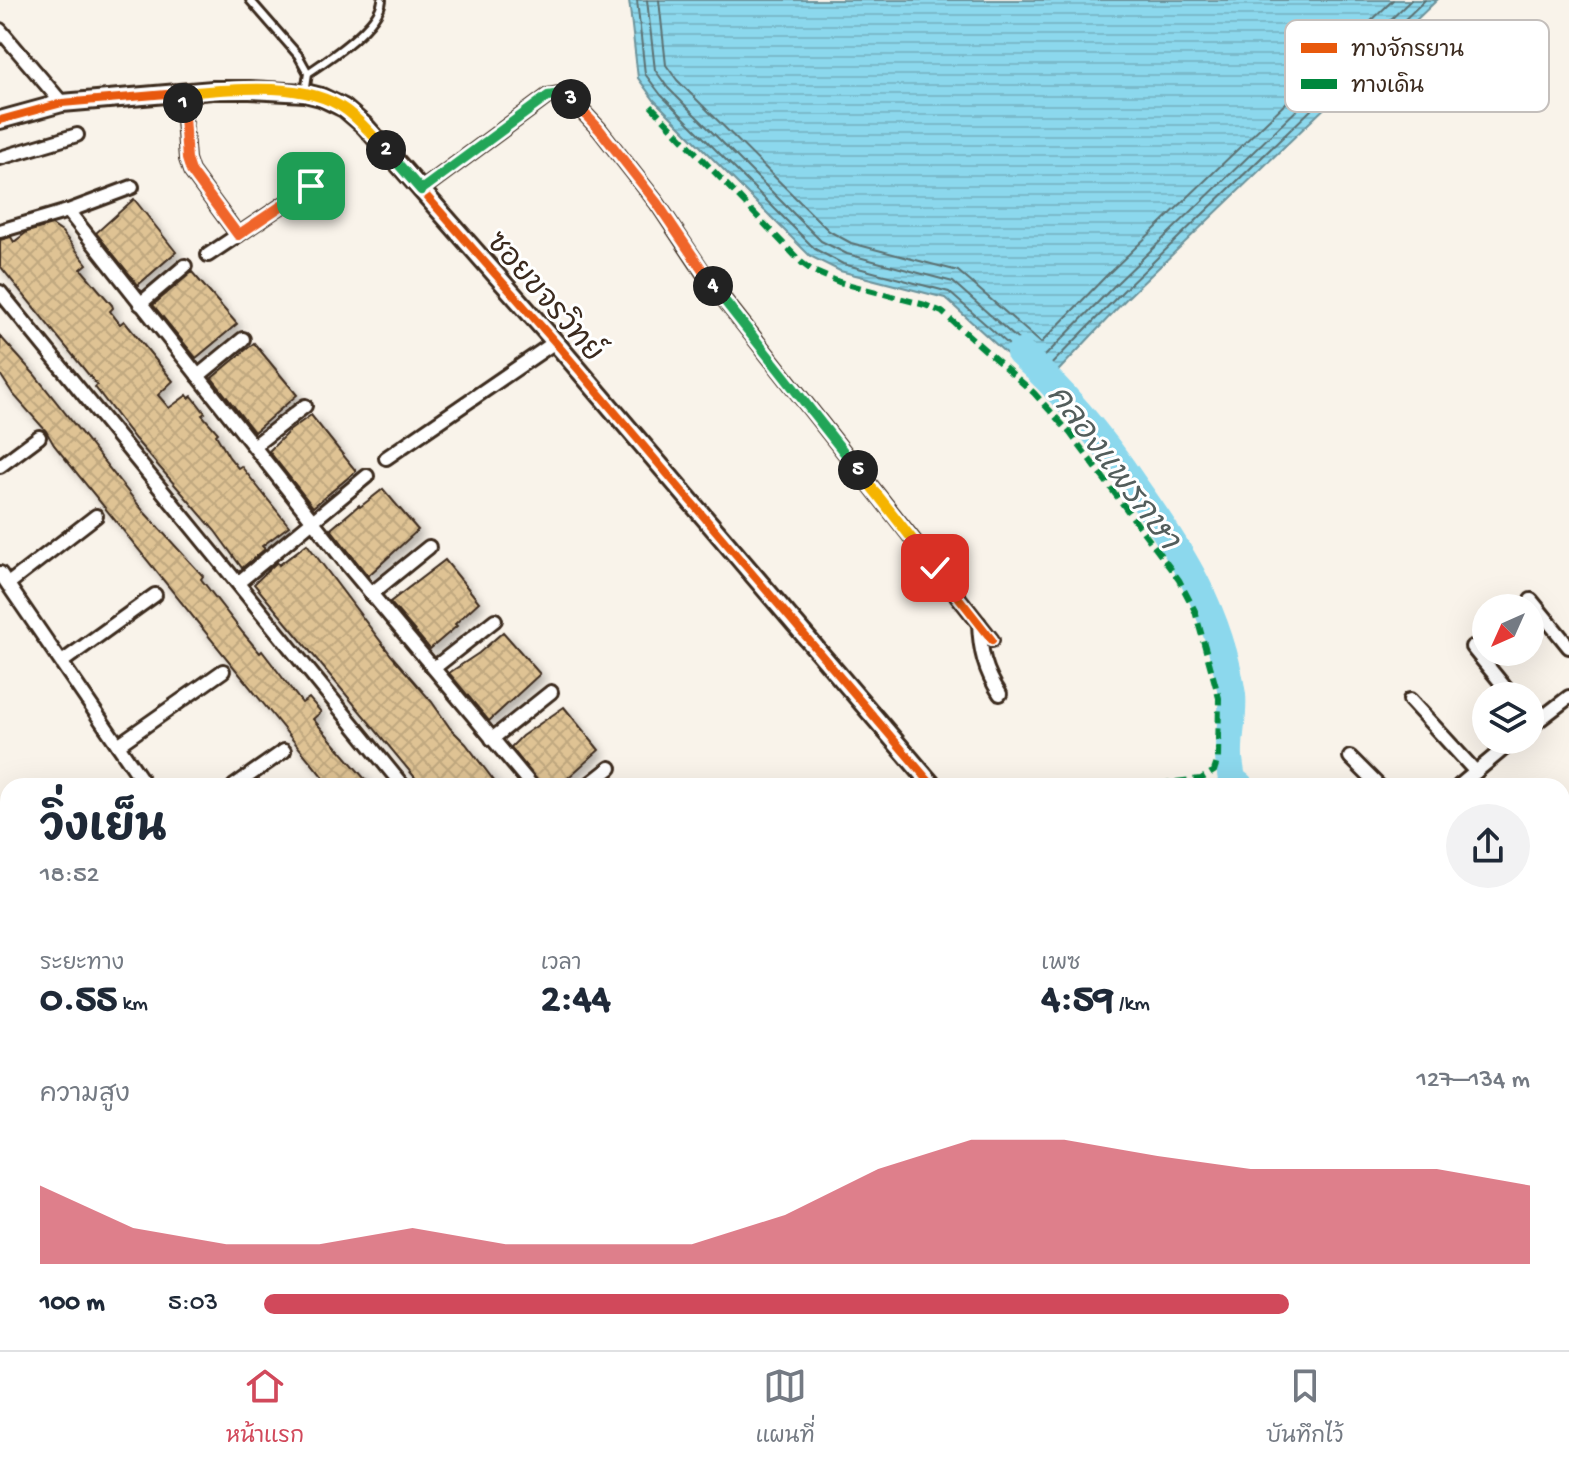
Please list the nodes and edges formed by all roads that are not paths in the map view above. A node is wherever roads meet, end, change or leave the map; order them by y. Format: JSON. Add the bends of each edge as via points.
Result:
{"nodes":[{"id":1,"x":250,"y":0,"type":"edge"},
{"id":2,"x":382,"y":0,"type":"edge"},
{"id":3,"x":0,"y":30,"type":"edge"},
{"id":4,"x":308,"y":73,"type":"junction"},
{"id":5,"x":182,"y":93,"type":"junction"},
{"id":6,"x":305,"y":93,"type":"junction"},
{"id":7,"x":62,"y":103,"type":"junction"},
{"id":8,"x":0,"y":120,"type":"edge"},
{"id":9,"x":77,"y":135,"type":"dead end"},
{"id":10,"x":0,"y":158,"type":"edge"},
{"id":11,"x":311,"y":186,"type":"dead end"},
{"id":12,"x":132,"y":187,"type":"dead end"},
{"id":13,"x":421,"y":190,"type":"junction"},
{"id":14,"x":68,"y":211,"type":"junction"},
{"id":15,"x":0,"y":231,"type":"edge"},
{"id":16,"x":238,"y":235,"type":"junction"},
{"id":17,"x":208,"y":255,"type":"dead end"},
{"id":18,"x":185,"y":266,"type":"dead end"},
{"id":19,"x":0,"y":292,"type":"edge"},
{"id":20,"x":140,"y":304,"type":"junction"},
{"id":21,"x":243,"y":339,"type":"dead end"},
{"id":22,"x":555,"y":342,"type":"junction"},
{"id":23,"x":198,"y":376,"type":"junction"},
{"id":24,"x":305,"y":406,"type":"dead end"},
{"id":25,"x":39,"y":437,"type":"dead end"},
{"id":26,"x":254,"y":446,"type":"junction"},
{"id":27,"x":386,"y":458,"type":"dead end"},
{"id":28,"x":0,"y":466,"type":"edge"},
{"id":29,"x":367,"y":476,"type":"dead end"},
{"id":30,"x":96,"y":516,"type":"dead end"},
{"id":31,"x":314,"y":522,"type":"junction"},
{"id":32,"x":429,"y":547,"type":"dead end"},
{"id":33,"x":4,"y":578,"type":"edge"},
{"id":34,"x":239,"y":582,"type":"junction"},
{"id":35,"x":371,"y":594,"type":"junction"},
{"id":36,"x":155,"y":595,"type":"dead end"},
{"id":37,"x":1544,"y":616,"type":"edge"},
{"id":38,"x":495,"y":620,"type":"dead end"},
{"id":39,"x":979,"y":623,"type":"junction"},
{"id":40,"x":992,"y":640,"type":"dead end"},
{"id":41,"x":1569,"y":647,"type":"edge"},
{"id":42,"x":62,"y":662,"type":"junction"},
{"id":43,"x":1488,"y":666,"type":"edge"},
{"id":44,"x":434,"y":668,"type":"junction"},
{"id":45,"x":223,"y":671,"type":"dead end"},
{"id":46,"x":1501,"y":682,"type":"edge"},
{"id":47,"x":551,"y":692,"type":"dead end"},
{"id":48,"x":1000,"y":694,"type":"dead end"},
{"id":49,"x":1569,"y":697,"type":"edge"},
{"id":50,"x":1410,"y":700,"type":"dead end"},
{"id":51,"x":1544,"y":714,"type":"edge"},
{"id":52,"x":492,"y":739,"type":"junction"},
{"id":53,"x":118,"y":745,"type":"junction"},
{"id":54,"x":284,"y":751,"type":"dead end"},
{"id":55,"x":1497,"y":754,"type":"edge"},
{"id":56,"x":1350,"y":757,"type":"dead end"},
{"id":57,"x":610,"y":768,"type":"dead end"},
{"id":58,"x":1476,"y":772,"type":"junction"},
{"id":59,"x":141,"y":778,"type":"edge"},
{"id":60,"x":245,"y":778,"type":"edge"},
{"id":61,"x":397,"y":778,"type":"edge"},
{"id":62,"x":525,"y":778,"type":"edge"},
{"id":63,"x":597,"y":778,"type":"edge"},
{"id":64,"x":926,"y":778,"type":"edge"},
{"id":65,"x":1371,"y":778,"type":"edge"},
{"id":66,"x":1469,"y":778,"type":"edge"}],
"edges":[{"from":1,"to":4,"type":"lane"},
{"from":2,"to":4,"type":"lane","via":[[368,25]]},
{"from":3,"to":7,"type":"street"},
{"from":4,"to":6,"type":"lane"},
{"from":5,"to":6,"type":"street","name":"ซอยขจรวิทย์"},
{"from":5,"to":7,"type":"street","name":"ซอยขจรวิทย์"},
{"from":5,"to":16,"type":"street","via":[[191,171]]},
{"from":6,"to":13,"type":"street","name":"ซอยขจรวิทย์","via":[[344,108]]},
{"from":7,"to":8,"type":"street","name":"ซอยขจรวิทย์"},
{"from":9,"to":10,"type":"street"},
{"from":11,"to":16,"type":"street"},
{"from":12,"to":14,"type":"street"},
{"from":13,"to":22,"type":"street","name":"ซอยขจรวิทย์"},
{"from":13,"to":39,"type":"street","via":[[548,96],[572,100]]},
{"from":14,"to":15,"type":"street"},
{"from":14,"to":20,"type":"street"},
{"from":16,"to":17,"type":"street"},
{"from":18,"to":20,"type":"street"},
{"from":19,"to":34,"type":"street"},
{"from":20,"to":23,"type":"street"},
{"from":21,"to":23,"type":"street"},
{"from":22,"to":27,"type":"street"},
{"from":22,"to":64,"type":"street","name":"ซอยขจรวิทย์"},
{"from":23,"to":26,"type":"street"},
{"from":24,"to":26,"type":"street"},
{"from":25,"to":28,"type":"street"},
{"from":26,"to":31,"type":"street"},
{"from":29,"to":31,"type":"street"},
{"from":30,"to":33,"type":"street"},
{"from":31,"to":34,"type":"street"},
{"from":31,"to":35,"type":"street"},
{"from":32,"to":35,"type":"street"},
{"from":33,"to":42,"type":"street"},
{"from":34,"to":61,"type":"street"},
{"from":35,"to":44,"type":"street"},
{"from":36,"to":42,"type":"street"},
{"from":37,"to":41,"type":"street"},
{"from":38,"to":44,"type":"street"},
{"from":39,"to":40,"type":"street"},
{"from":39,"to":48,"type":"street","via":[[986,672]]},
{"from":42,"to":53,"type":"street"},
{"from":43,"to":46,"type":"street"},
{"from":44,"to":52,"type":"street"},
{"from":45,"to":53,"type":"street"},
{"from":47,"to":52,"type":"street"},
{"from":49,"to":51,"type":"street"},
{"from":50,"to":58,"type":"street"},
{"from":52,"to":62,"type":"street"},
{"from":53,"to":59,"type":"street"},
{"from":54,"to":60,"type":"street"},
{"from":55,"to":58,"type":"street"},
{"from":56,"to":65,"type":"street"},
{"from":57,"to":63,"type":"street"},
{"from":58,"to":66,"type":"street"}]}
